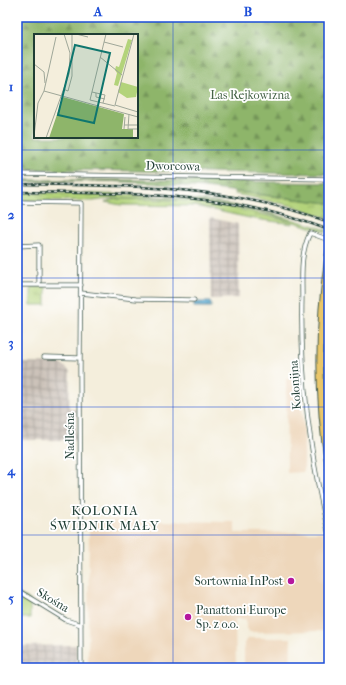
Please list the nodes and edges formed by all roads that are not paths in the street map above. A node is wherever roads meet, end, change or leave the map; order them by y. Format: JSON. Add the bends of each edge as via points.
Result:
{"nodes":[{"id":1,"x":17,"y":174,"type":"edge"},
{"id":2,"x":329,"y":179,"type":"edge"},
{"id":3,"x":17,"y":202,"type":"edge"},
{"id":4,"x":329,"y":240,"type":"edge"},
{"id":5,"x":17,"y":246,"type":"edge"},
{"id":6,"x":329,"y":253,"type":"edge"},
{"id":7,"x":17,"y":285,"type":"edge"},
{"id":8,"x":39,"y":285,"type":"junction"},
{"id":9,"x":81,"y":285,"type":"junction"},
{"id":10,"x":81,"y":293,"type":"junction"},
{"id":11,"x":194,"y":300,"type":"dead end"},
{"id":12,"x":44,"y":357,"type":"dead end"},
{"id":13,"x":80,"y":358,"type":"junction"},
{"id":14,"x":329,"y":467,"type":"edge"},
{"id":15,"x":329,"y":535,"type":"edge"},
{"id":16,"x":17,"y":590,"type":"edge"},
{"id":17,"x":81,"y":625,"type":"junction"},
{"id":18,"x":81,"y":668,"type":"edge"}],
"edges":[{"from":1,"to":2,"type":"street","name":"Dworcowa"},
{"from":3,"to":9,"type":"street","name":"Nadleśna","via":[[81,203]]},
{"from":4,"to":15,"type":"street","name":"Kolonijna","via":[[310,233],[302,260],[301,311],[304,384],[312,455]]},
{"from":5,"to":8,"type":"street","via":[[39,245]]},
{"from":6,"to":14,"type":"highway","via":[[320,350],[322,408]]},
{"from":7,"to":8,"type":"street"},
{"from":8,"to":9,"type":"street"},
{"from":9,"to":10,"type":"street","name":"Nadleśna"},
{"from":10,"to":11,"type":"street","via":[[136,299]]},
{"from":10,"to":13,"type":"street","name":"Nadleśna"},
{"from":12,"to":13,"type":"street"},
{"from":13,"to":17,"type":"street","name":"Nadleśna"},
{"from":16,"to":17,"type":"street","name":"Skośna","via":[[66,620]]},
{"from":17,"to":18,"type":"street","name":"Nadleśna"}]}
